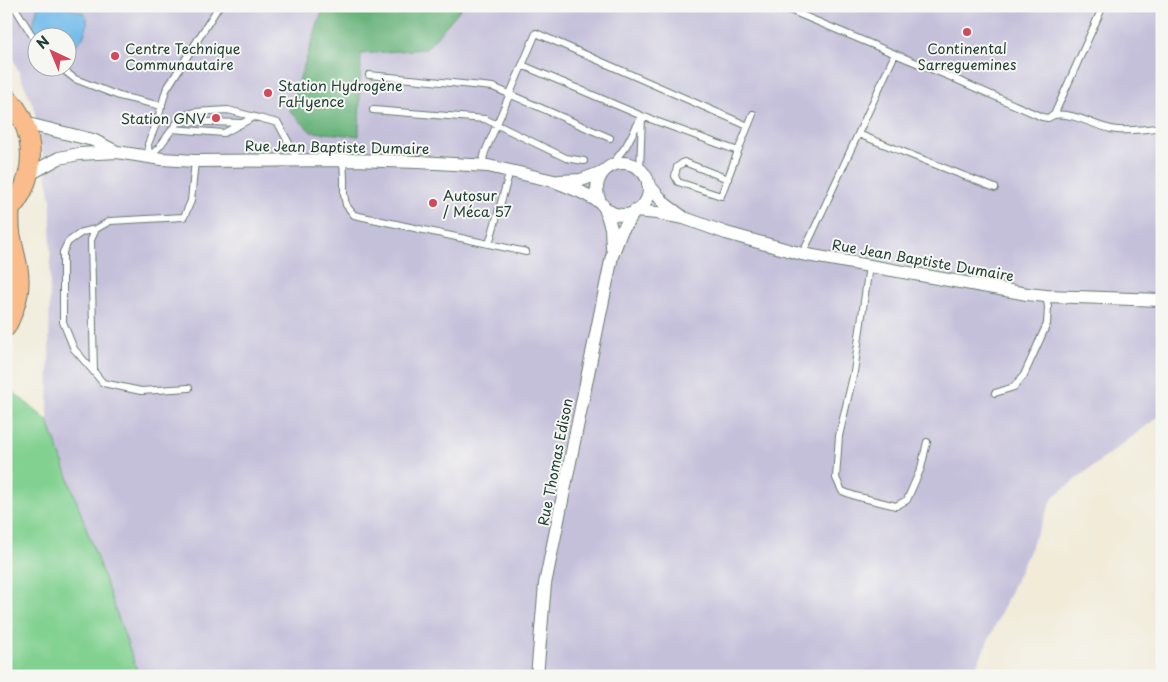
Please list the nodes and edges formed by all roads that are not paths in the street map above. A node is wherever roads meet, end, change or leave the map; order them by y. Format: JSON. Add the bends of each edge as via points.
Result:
{"nodes":[{"id":1,"x":14,"y":6,"type":"edge"},
{"id":2,"x":219,"y":6,"type":"edge"},
{"id":3,"x":780,"y":6,"type":"edge"},
{"id":4,"x":1103,"y":6,"type":"edge"},
{"id":5,"x":28,"y":29,"type":"edge"},
{"id":6,"x":895,"y":54,"type":"junction"},
{"id":7,"x":522,"y":65,"type":"junction"},
{"id":8,"x":369,"y":75,"type":"dead end"},
{"id":9,"x":74,"y":78,"type":"edge"},
{"id":10,"x":510,"y":94,"type":"junction"},
{"id":11,"x":6,"y":97,"type":"edge"},
{"id":12,"x":162,"y":106,"type":"junction"},
{"id":13,"x":373,"y":110,"type":"dead end"},
{"id":14,"x":753,"y":114,"type":"dead end"},
{"id":15,"x":1054,"y":115,"type":"junction"},
{"id":16,"x":642,"y":116,"type":"junction"},
{"id":17,"x":254,"y":117,"type":"junction"},
{"id":18,"x":178,"y":121,"type":"junction"},
{"id":19,"x":24,"y":123,"type":"junction"},
{"id":20,"x":242,"y":123,"type":"junction"},
{"id":21,"x":496,"y":125,"type":"junction"},
{"id":22,"x":748,"y":126,"type":"junction"},
{"id":23,"x":1162,"y":128,"type":"edge"},
{"id":24,"x":172,"y":129,"type":"junction"},
{"id":25,"x":858,"y":134,"type":"junction"},
{"id":26,"x":610,"y":138,"type":"dead end"},
{"id":27,"x":738,"y":151,"type":"junction"},
{"id":28,"x":117,"y":152,"type":"junction"},
{"id":29,"x":149,"y":157,"type":"junction"},
{"id":30,"x":298,"y":160,"type":"junction"},
{"id":31,"x":343,"y":160,"type":"junction"},
{"id":32,"x":195,"y":161,"type":"junction"},
{"id":33,"x":584,"y":161,"type":"dead end"},
{"id":34,"x":482,"y":165,"type":"junction"},
{"id":35,"x":607,"y":169,"type":"junction"},
{"id":36,"x":640,"y":170,"type":"junction"},
{"id":37,"x":510,"y":171,"type":"junction"},
{"id":38,"x":28,"y":175,"type":"junction"},
{"id":39,"x":728,"y":179,"type":"junction"},
{"id":40,"x":554,"y":181,"type":"junction"},
{"id":41,"x":648,"y":184,"type":"junction"},
{"id":42,"x":995,"y":188,"type":"dead end"},
{"id":43,"x":603,"y":205,"type":"junction"},
{"id":44,"x":8,"y":211,"type":"edge"},
{"id":45,"x":635,"y":212,"type":"junction"},
{"id":46,"x":684,"y":218,"type":"junction"},
{"id":47,"x":96,"y":229,"type":"junction"},
{"id":48,"x":489,"y":244,"type":"junction"},
{"id":49,"x":526,"y":252,"type":"dead end"},
{"id":50,"x":802,"y":254,"type":"junction"},
{"id":51,"x":612,"y":256,"type":"junction"},
{"id":52,"x":870,"y":266,"type":"junction"},
{"id":53,"x":1046,"y":296,"type":"junction"},
{"id":54,"x":1162,"y":300,"type":"edge"},
{"id":55,"x":6,"y":327,"type":"edge"},
{"id":56,"x":94,"y":372,"type":"junction"},
{"id":57,"x":189,"y":388,"type":"dead end"},
{"id":58,"x":995,"y":393,"type":"dead end"},
{"id":59,"x":927,"y":442,"type":"dead end"},
{"id":60,"x":537,"y":676,"type":"edge"}],
"edges":[{"from":1,"to":5,"type":"lane"},
{"from":2,"to":12,"type":"lane","via":[[166,90]]},
{"from":3,"to":6,"type":"lane"},
{"from":4,"to":15,"type":"lane"},
{"from":6,"to":15,"type":"lane","via":[[1042,118]]},
{"from":6,"to":25,"type":"lane"},
{"from":7,"to":10,"type":"lane"},
{"from":7,"to":16,"type":"lane"},
{"from":7,"to":22,"type":"lane","via":[[536,33]]},
{"from":8,"to":10,"type":"lane","via":[[493,87]]},
{"from":9,"to":12,"type":"lane","via":[[119,96]]},
{"from":10,"to":21,"type":"lane"},
{"from":10,"to":26,"type":"lane"},
{"from":11,"to":19,"type":"main road"},
{"from":12,"to":29,"type":"lane","via":[[148,144]]},
{"from":13,"to":21,"type":"lane","via":[[484,119]]},
{"from":14,"to":22,"type":"lane"},
{"from":15,"to":23,"type":"lane","via":[[1063,114],[1112,130]]},
{"from":16,"to":27,"type":"lane"},
{"from":16,"to":35,"type":"lane","via":[[626,146]]},
{"from":16,"to":36,"type":"lane"},
{"from":17,"to":18,"type":"lane","via":[[228,110],[195,112],[182,116]]},
{"from":17,"to":20,"type":"lane"},
{"from":17,"to":30,"type":"lane","via":[[278,124]]},
{"from":18,"to":20,"type":"lane"},
{"from":18,"to":24,"type":"lane"},
{"from":19,"to":28,"type":"street","name":"Rue Jean Baptiste Dumaire","via":[[93,140]]},
{"from":19,"to":38,"type":"main road","via":[[30,149]]},
{"from":20,"to":24,"type":"lane","via":[[224,133]]},
{"from":21,"to":33,"type":"lane","via":[[566,158]]},
{"from":21,"to":34,"type":"lane"},
{"from":22,"to":27,"type":"lane"},
{"from":24,"to":29,"type":"lane"},
{"from":25,"to":42,"type":"lane"},
{"from":25,"to":50,"type":"lane"},
{"from":27,"to":39,"type":"lane"},
{"from":28,"to":29,"type":"street","name":"Rue Jean Baptiste Dumaire"},
{"from":28,"to":38,"type":"street","name":"Rue Jean Baptiste Dumaire","via":[[59,158]]},
{"from":29,"to":32,"type":"street","name":"Rue Jean Baptiste Dumaire"},
{"from":30,"to":31,"type":"street","name":"Rue Jean Baptiste Dumaire"},
{"from":30,"to":32,"type":"street","name":"Rue Jean Baptiste Dumaire"},
{"from":31,"to":34,"type":"street","name":"Rue Jean Baptiste Dumaire"},
{"from":31,"to":48,"type":"lane","via":[[346,205],[354,215]]},
{"from":32,"to":47,"type":"lane","via":[[191,201],[184,217],[110,222]]},
{"from":34,"to":37,"type":"street","name":"Rue Jean Baptiste Dumaire"},
{"from":35,"to":36,"type":"street","via":[[625,163]]},
{"from":35,"to":40,"type":"street","name":"Rue Jean Baptiste Dumaire","via":[[581,180]]},
{"from":35,"to":43,"type":"street","via":[[597,186]]},
{"from":36,"to":41,"type":"street"},
{"from":37,"to":40,"type":"street","name":"Rue Jean Baptiste Dumaire"},
{"from":37,"to":48,"type":"lane"},
{"from":38,"to":44,"type":"main road","via":[[18,199]]},
{"from":39,"to":39,"type":"lane","via":[[721,196],[678,182],[675,176],[677,167],[684,162]]},
{"from":40,"to":43,"type":"street","name":"Rue Jean Baptiste Dumaire"},
{"from":41,"to":45,"type":"street","via":[[646,200]]},
{"from":41,"to":46,"type":"street","name":"Rue Jean Baptiste Dumaire","via":[[665,204]]},
{"from":43,"to":45,"type":"street","via":[[620,215]]},
{"from":43,"to":51,"type":"street","name":"Rue Thomas Edison","via":[[611,228]]},
{"from":44,"to":55,"type":"main road","via":[[19,282],[16,303]]},
{"from":45,"to":46,"type":"street","name":"Rue Jean Baptiste Dumaire"},
{"from":45,"to":51,"type":"street","name":"Rue Thomas Edison","via":[[621,232]]},
{"from":46,"to":50,"type":"street","name":"Rue Jean Baptiste Dumaire","via":[[726,234]]},
{"from":47,"to":56,"type":"lane","via":[[91,240]]},
{"from":47,"to":56,"type":"lane","via":[[82,232],[68,242],[63,252],[63,322],[74,350]]},
{"from":48,"to":49,"type":"lane"},
{"from":50,"to":52,"type":"street","name":"Rue Jean Baptiste Dumaire"},
{"from":51,"to":60,"type":"street","name":"Rue Thomas Edison","via":[[545,584]]},
{"from":52,"to":53,"type":"street","name":"Rue Jean Baptiste Dumaire"},
{"from":52,"to":59,"type":"lane","via":[[854,372],[839,436],[836,478],[842,491],[896,506],[906,500]]},
{"from":53,"to":54,"type":"street","name":"Rue Jean Baptiste Dumaire"},
{"from":53,"to":58,"type":"lane","via":[[1047,324],[1024,375],[1014,387]]},
{"from":56,"to":57,"type":"lane","via":[[103,383],[141,391]]}]}
